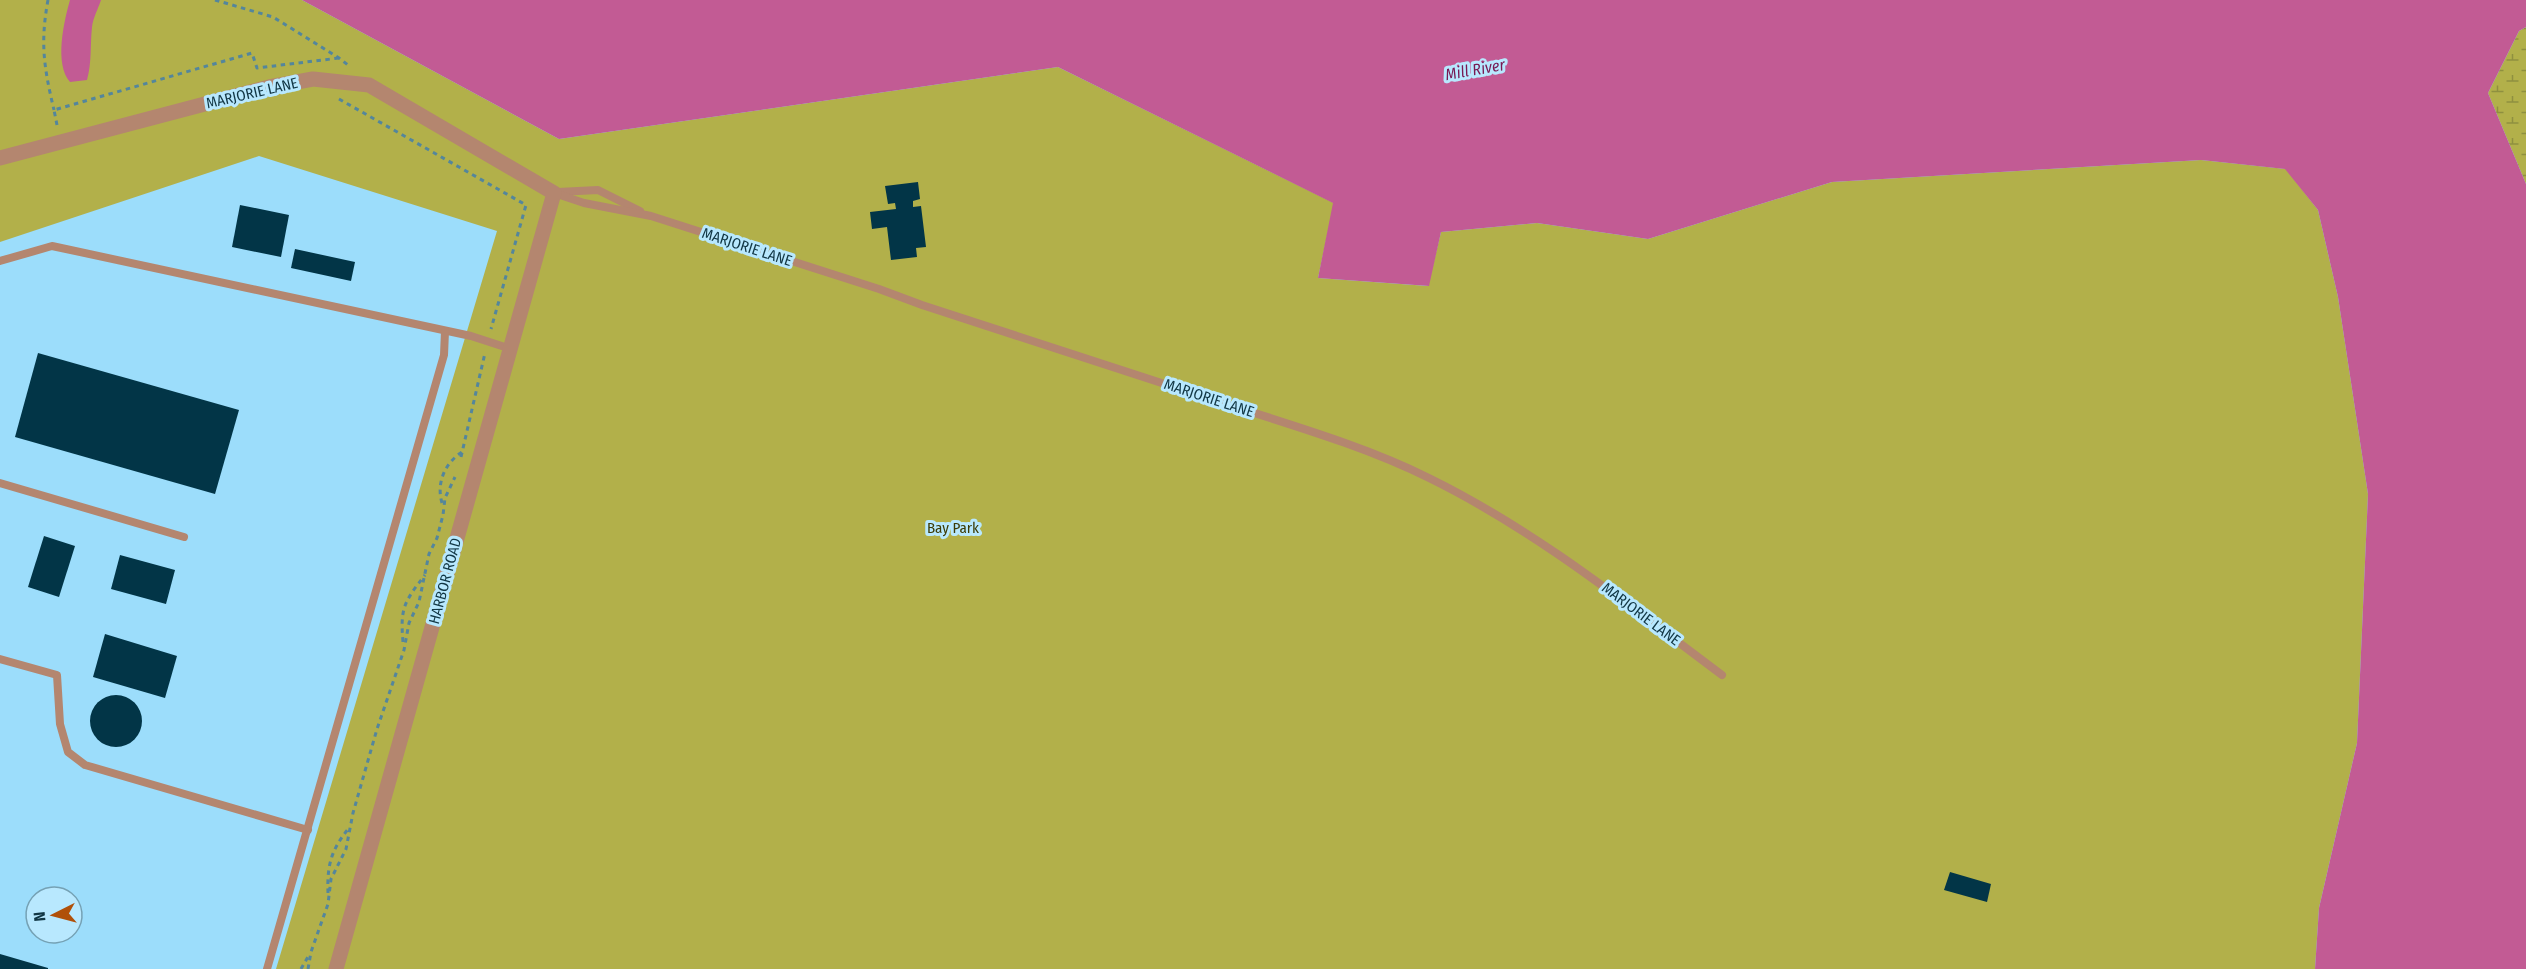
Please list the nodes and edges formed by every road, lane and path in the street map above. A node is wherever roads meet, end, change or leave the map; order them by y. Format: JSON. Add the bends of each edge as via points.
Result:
{"nodes":[{"id":1,"x":48,"y":0,"type":"edge"},
{"id":2,"x":215,"y":0,"type":"edge"},
{"id":3,"x":339,"y":58,"type":"junction"},
{"id":4,"x":304,"y":61,"type":"junction"},
{"id":5,"x":313,"y":79,"type":"junction"},
{"id":6,"x":369,"y":85,"type":"junction"},
{"id":7,"x":54,"y":110,"type":"junction"},
{"id":8,"x":48,"y":127,"type":"dead end"},
{"id":9,"x":0,"y":159,"type":"edge"},
{"id":10,"x":554,"y":193,"type":"junction"},
{"id":11,"x":651,"y":216,"type":"junction"},
{"id":12,"x":0,"y":261,"type":"edge"},
{"id":13,"x":491,"y":329,"type":"dead end"},
{"id":14,"x":445,"y":330,"type":"junction"},
{"id":15,"x":508,"y":348,"type":"junction"},
{"id":16,"x":485,"y":353,"type":"dead end"},
{"id":17,"x":462,"y":452,"type":"junction"},
{"id":18,"x":461,"y":462,"type":"dead end"},
{"id":19,"x":458,"y":470,"type":"dead end"},
{"id":20,"x":0,"y":483,"type":"edge"},
{"id":21,"x":443,"y":505,"type":"junction"},
{"id":22,"x":184,"y":537,"type":"dead end"},
{"id":23,"x":425,"y":574,"type":"junction"},
{"id":24,"x":404,"y":650,"type":"junction"},
{"id":25,"x":0,"y":659,"type":"edge"},
{"id":26,"x":1722,"y":675,"type":"dead end"},
{"id":27,"x":349,"y":827,"type":"junction"},
{"id":28,"x":308,"y":830,"type":"junction"},
{"id":29,"x":328,"y":904,"type":"junction"},
{"id":30,"x":311,"y":952,"type":"junction"},
{"id":31,"x":267,"y":969,"type":"edge"},
{"id":32,"x":301,"y":969,"type":"edge"},
{"id":33,"x":308,"y":969,"type":"edge"},
{"id":34,"x":336,"y":969,"type":"edge"}],
"edges":[{"from":1,"to":7,"type":"path","via":[[43,29],[44,64]]},
{"from":2,"to":3,"type":"path","via":[[273,17]]},
{"from":3,"to":4,"type":"path"},
{"from":3,"to":6,"type":"path"},
{"from":4,"to":5,"type":"path"},
{"from":4,"to":7,"type":"path","via":[[257,68],[252,53]]},
{"from":5,"to":6,"type":"street","name":"MARJORIE LANE"},
{"from":5,"to":9,"type":"street","name":"MARJORIE LANE","via":[[269,87]]},
{"from":5,"to":13,"type":"path","via":[[320,88],[526,205]]},
{"from":6,"to":10,"type":"street","name":"MARJORIE LANE"},
{"from":7,"to":8,"type":"path","via":[[58,125]]},
{"from":10,"to":11,"type":"lane","name":"MARJORIE LANE"},
{"from":10,"to":11,"type":"lane","name":"MARJORIE LANE","via":[[598,190]]},
{"from":10,"to":15,"type":"street","name":"HARBOR ROAD"},
{"from":11,"to":26,"type":"lane","name":"MARJORIE LANE","via":[[1276,420],[1427,477],[1503,517]]},
{"from":12,"to":14,"type":"lane","via":[[52,246]]},
{"from":14,"to":15,"type":"lane"},
{"from":14,"to":28,"type":"lane","via":[[444,355]]},
{"from":15,"to":34,"type":"street","name":"HARBOR ROAD"},
{"from":16,"to":17,"type":"path"},
{"from":17,"to":18,"type":"path"},
{"from":17,"to":21,"type":"path","via":[[451,459],[445,470],[440,495]]},
{"from":19,"to":21,"type":"path"},
{"from":20,"to":22,"type":"lane"},
{"from":21,"to":23,"type":"path"},
{"from":23,"to":24,"type":"path"},
{"from":23,"to":24,"type":"path","via":[[404,605]]},
{"from":24,"to":27,"type":"path"},
{"from":25,"to":28,"type":"lane","via":[[57,675],[60,724],[68,752],[85,765]]},
{"from":27,"to":29,"type":"path","via":[[346,849],[331,879]]},
{"from":27,"to":29,"type":"path","via":[[332,854],[327,875]]},
{"from":28,"to":31,"type":"lane"},
{"from":29,"to":30,"type":"path"},
{"from":30,"to":32,"type":"path"},
{"from":30,"to":33,"type":"path"}]}
